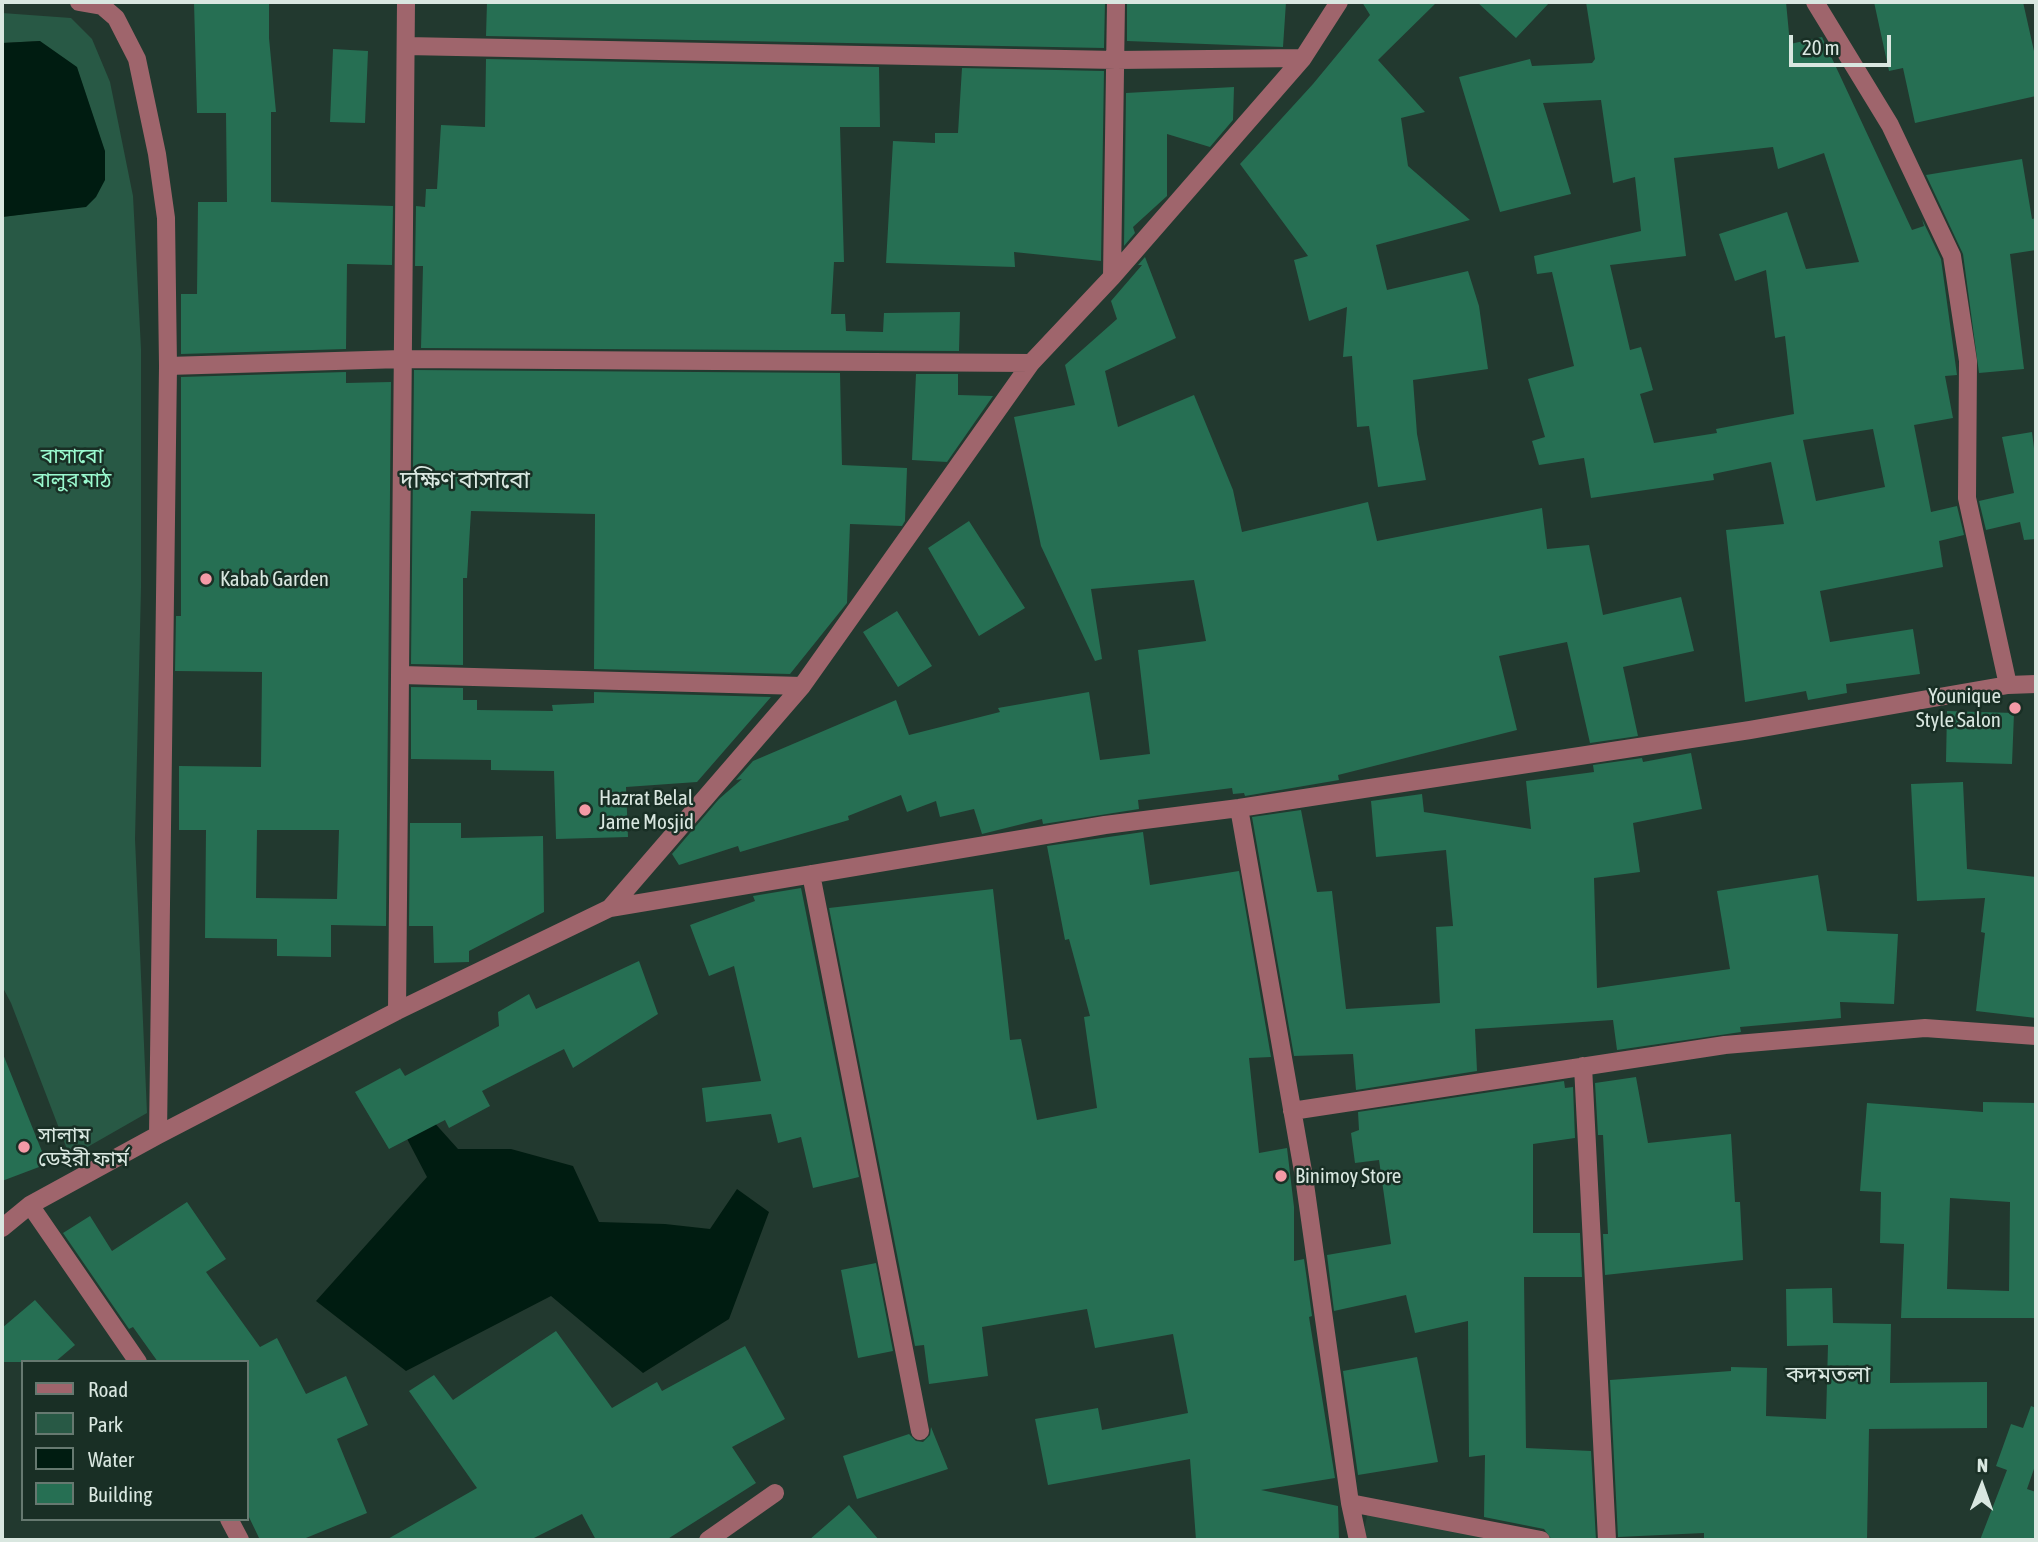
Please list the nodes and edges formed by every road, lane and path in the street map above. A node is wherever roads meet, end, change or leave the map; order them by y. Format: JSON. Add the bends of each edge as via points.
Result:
{"nodes":[{"id":1,"x":86,"y":2,"type":"edge"},
{"id":2,"x":406,"y":2,"type":"edge"},
{"id":3,"x":1116,"y":2,"type":"edge"},
{"id":4,"x":1339,"y":2,"type":"edge"},
{"id":5,"x":1815,"y":2,"type":"edge"},
{"id":6,"x":406,"y":46,"type":"junction"},
{"id":7,"x":1303,"y":58,"type":"junction"},
{"id":8,"x":1116,"y":60,"type":"junction"},
{"id":9,"x":1112,"y":277,"type":"junction"},
{"id":10,"x":402,"y":359,"type":"junction"},
{"id":11,"x":1031,"y":363,"type":"junction"},
{"id":12,"x":168,"y":366,"type":"junction"},
{"id":13,"x":401,"y":675,"type":"junction"},
{"id":14,"x":2036,"y":684,"type":"edge"},
{"id":15,"x":2008,"y":685,"type":"junction"},
{"id":16,"x":802,"y":686,"type":"junction"},
{"id":17,"x":1240,"y":808,"type":"junction"},
{"id":18,"x":811,"y":874,"type":"junction"},
{"id":19,"x":610,"y":908,"type":"junction"},
{"id":20,"x":397,"y":1011,"type":"junction"},
{"id":21,"x":2036,"y":1036,"type":"edge"},
{"id":22,"x":1583,"y":1066,"type":"junction"},
{"id":23,"x":1292,"y":1111,"type":"junction"},
{"id":24,"x":159,"y":1135,"type":"junction"},
{"id":25,"x":30,"y":1205,"type":"junction"},
{"id":26,"x":2,"y":1228,"type":"edge"},
{"id":27,"x":137,"y":1360,"type":"edge"},
{"id":28,"x":920,"y":1431,"type":"dead end"},
{"id":29,"x":775,"y":1493,"type":"dead end"},
{"id":30,"x":1350,"y":1503,"type":"junction"},
{"id":31,"x":230,"y":1521,"type":"edge"},
{"id":32,"x":240,"y":1540,"type":"edge"},
{"id":33,"x":708,"y":1540,"type":"edge"},
{"id":34,"x":1357,"y":1540,"type":"edge"},
{"id":35,"x":1541,"y":1540,"type":"edge"},
{"id":36,"x":1607,"y":1540,"type":"edge"}],
"edges":[{"from":1,"to":12,"type":"street","via":[[102,6],[116,18],[137,59],[147,102],[166,218]]},
{"from":2,"to":6,"type":"street"},
{"from":3,"to":8,"type":"street"},
{"from":4,"to":7,"type":"street"},
{"from":5,"to":15,"type":"street","via":[[1890,125],[1952,256],[1968,361],[1967,498]]},
{"from":6,"to":8,"type":"street"},
{"from":6,"to":10,"type":"street"},
{"from":7,"to":8,"type":"street"},
{"from":7,"to":9,"type":"street"},
{"from":8,"to":9,"type":"street"},
{"from":9,"to":11,"type":"street"},
{"from":10,"to":11,"type":"street"},
{"from":10,"to":12,"type":"street"},
{"from":10,"to":13,"type":"street"},
{"from":11,"to":16,"type":"street"},
{"from":12,"to":24,"type":"street"},
{"from":13,"to":16,"type":"street"},
{"from":13,"to":20,"type":"street"},
{"from":14,"to":15,"type":"street"},
{"from":15,"to":17,"type":"street","via":[[1750,730]]},
{"from":16,"to":19,"type":"street"},
{"from":17,"to":18,"type":"street","via":[[1105,825]]},
{"from":17,"to":23,"type":"street"},
{"from":18,"to":19,"type":"street"},
{"from":18,"to":28,"type":"street"},
{"from":19,"to":20,"type":"street"},
{"from":20,"to":24,"type":"street"},
{"from":21,"to":22,"type":"street","via":[[1925,1028],[1725,1045]]},
{"from":22,"to":23,"type":"street"},
{"from":22,"to":36,"type":"street"},
{"from":23,"to":30,"type":"street"},
{"from":24,"to":25,"type":"street"},
{"from":25,"to":26,"type":"street"},
{"from":25,"to":27,"type":"street"},
{"from":29,"to":33,"type":"street"},
{"from":30,"to":34,"type":"street"},
{"from":30,"to":35,"type":"street"},
{"from":31,"to":32,"type":"street"}]}
